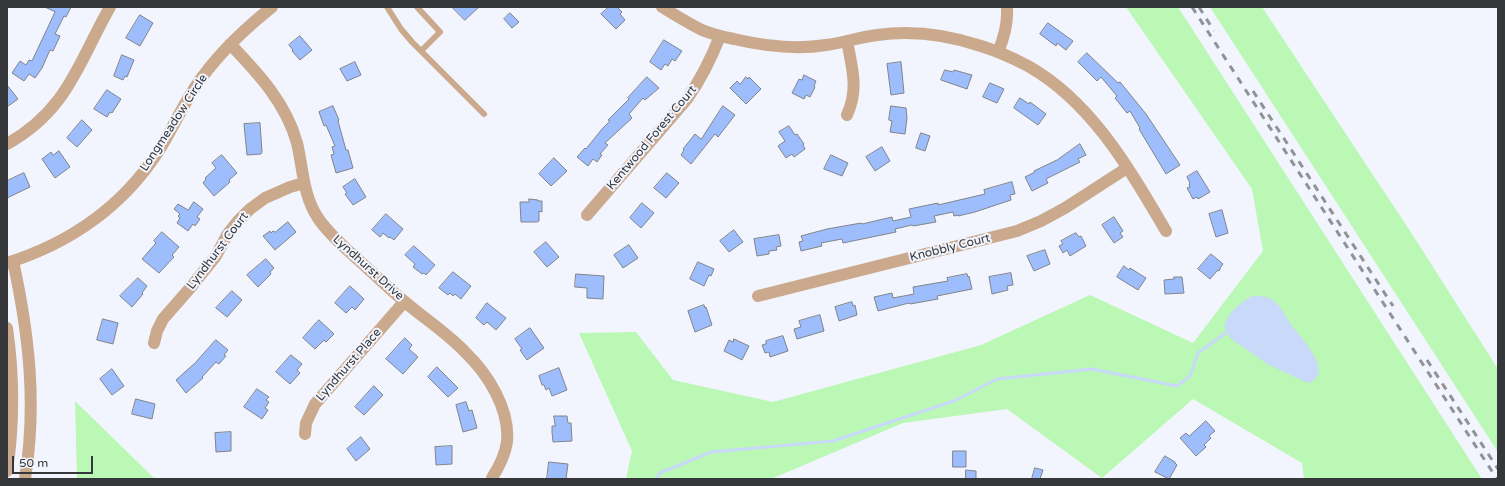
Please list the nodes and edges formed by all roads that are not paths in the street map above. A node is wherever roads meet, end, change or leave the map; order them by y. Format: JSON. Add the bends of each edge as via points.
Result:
{"nodes":[{"id":1,"x":110,"y":7,"type":"edge"},
{"id":2,"x":272,"y":7,"type":"edge"},
{"id":3,"x":387,"y":7,"type":"edge"},
{"id":4,"x":417,"y":7,"type":"edge"},
{"id":5,"x":662,"y":7,"type":"edge"},
{"id":6,"x":1008,"y":7,"type":"edge"},
{"id":7,"x":720,"y":36,"type":"junction"},
{"id":8,"x":847,"y":41,"type":"junction"},
{"id":9,"x":230,"y":44,"type":"junction"},
{"id":10,"x":421,"y":51,"type":"junction"},
{"id":11,"x":998,"y":52,"type":"junction"},
{"id":12,"x":484,"y":114,"type":"dead end"},
{"id":13,"x":847,"y":115,"type":"dead end"},
{"id":14,"x":7,"y":144,"type":"edge"},
{"id":15,"x":1127,"y":168,"type":"junction"},
{"id":16,"x":304,"y":183,"type":"junction"},
{"id":17,"x":588,"y":215,"type":"dead end"},
{"id":18,"x":1166,"y":231,"type":"dead end"},
{"id":19,"x":10,"y":262,"type":"edge"},
{"id":20,"x":758,"y":296,"type":"dead end"},
{"id":21,"x":404,"y":302,"type":"junction"},
{"id":22,"x":7,"y":328,"type":"edge"},
{"id":23,"x":154,"y":342,"type":"dead end"},
{"id":24,"x":305,"y":434,"type":"dead end"},
{"id":25,"x":7,"y":471,"type":"edge"},
{"id":26,"x":492,"y":478,"type":"edge"},
{"id":27,"x":25,"y":479,"type":"edge"}],
"edges":[{"from":1,"to":14,"type":"street","via":[[61,98],[34,127]]},
{"from":2,"to":9,"type":"street","name":"Longmeadow Circle"},
{"from":3,"to":10,"type":"lane","via":[[401,30]]},
{"from":4,"to":10,"type":"lane","via":[[440,32]]},
{"from":5,"to":7,"type":"street","via":[[703,30]]},
{"from":6,"to":11,"type":"street","via":[[1007,24]]},
{"from":7,"to":8,"type":"street","via":[[785,47]]},
{"from":7,"to":17,"type":"street","name":"Kentwood Forest Court","via":[[710,62],[687,99]]},
{"from":8,"to":11,"type":"street","via":[[877,35],[926,34],[951,37]]},
{"from":8,"to":13,"type":"street","via":[[854,81],[852,104]]},
{"from":9,"to":16,"type":"street","name":"Lyndhurst Drive","via":[[272,90],[282,107],[297,143]]},
{"from":9,"to":19,"type":"street","name":"Longmeadow Circle","via":[[202,76],[162,146],[145,170],[112,206],[57,244]]},
{"from":10,"to":12,"type":"lane"},
{"from":11,"to":15,"type":"street","via":[[1028,66],[1061,89],[1112,144]]},
{"from":15,"to":18,"type":"street"},
{"from":15,"to":20,"type":"street","name":"Knobbly Court","via":[[1065,208],[1017,231]]},
{"from":16,"to":21,"type":"street","name":"Lyndhurst Drive","via":[[317,217],[328,232]]},
{"from":16,"to":23,"type":"street","name":"Lyndhurst Court","via":[[265,198],[238,221],[216,256],[163,319]]},
{"from":19,"to":27,"type":"street","via":[[25,316],[30,369],[30,423]]},
{"from":21,"to":24,"type":"street","name":"Lyndhurst Place","via":[[315,404],[308,418]]},
{"from":21,"to":26,"type":"street","name":"Lyndhurst Drive","via":[[466,352],[499,399],[507,442],[500,466]]},
{"from":22,"to":25,"type":"street","via":[[13,378],[12,429]]}]}
